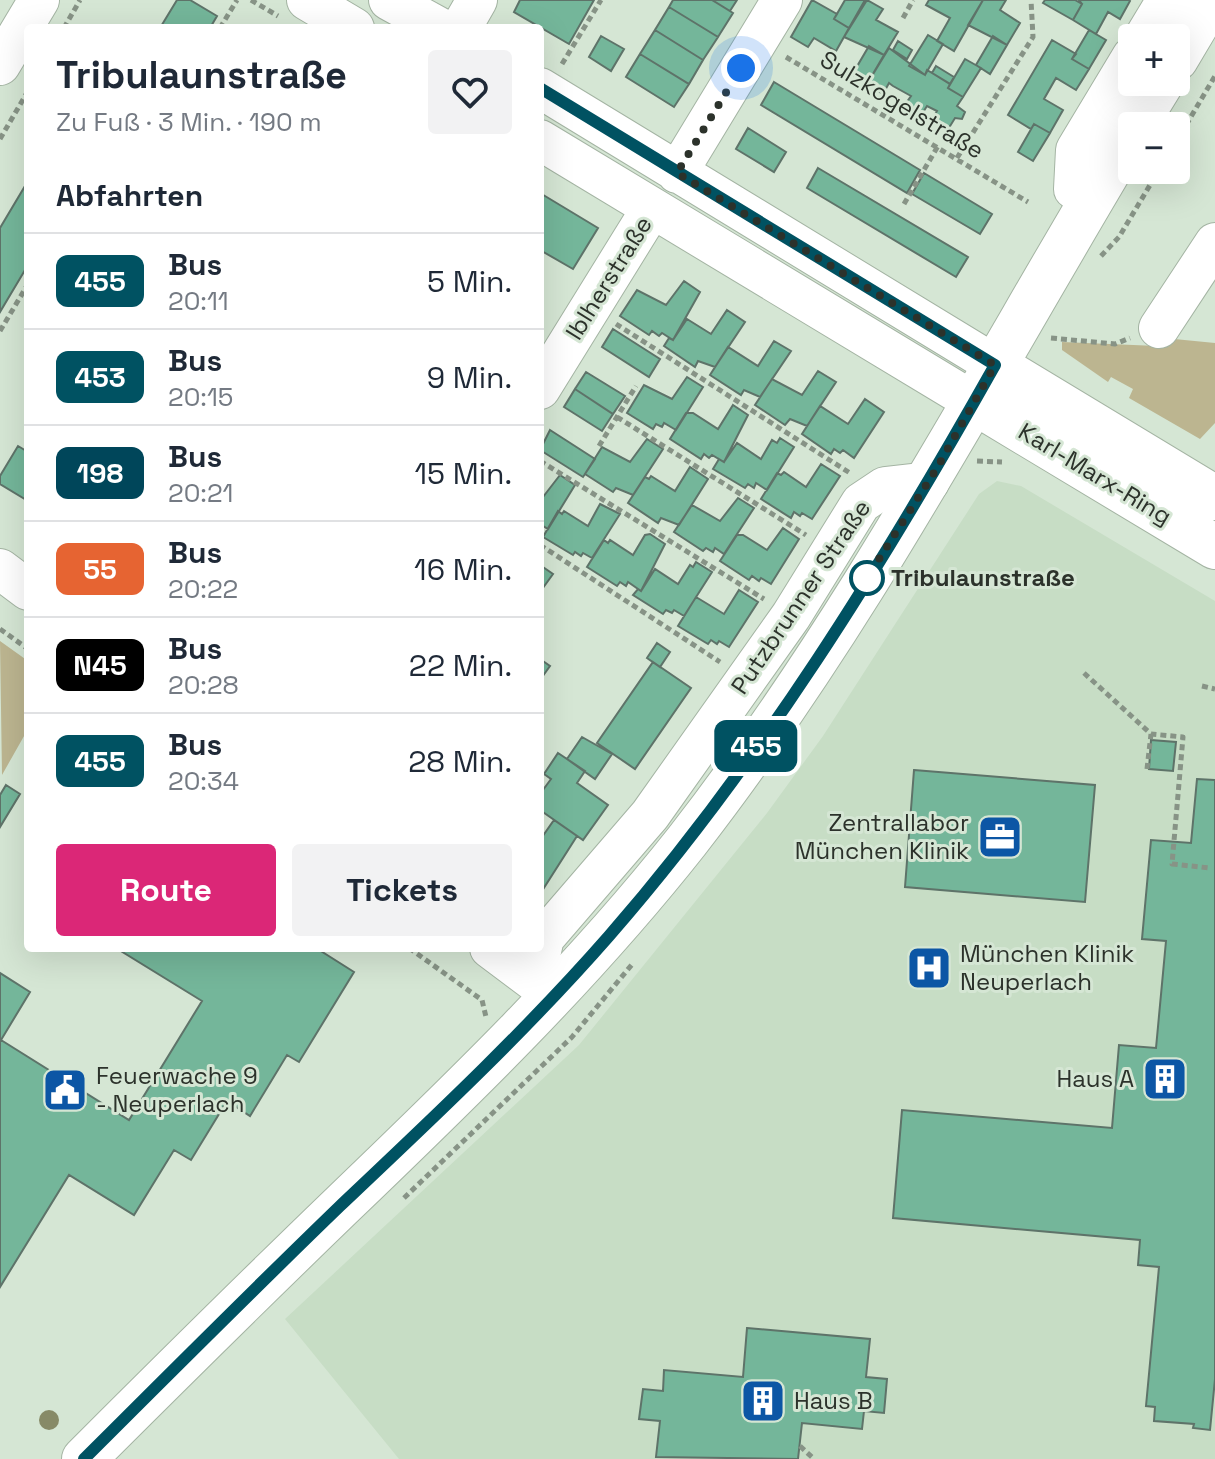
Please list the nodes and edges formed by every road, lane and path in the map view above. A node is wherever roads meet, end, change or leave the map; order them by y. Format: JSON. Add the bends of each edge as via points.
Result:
{"nodes":[{"id":1,"x":39,"y":0,"type":"edge"},
{"id":2,"x":80,"y":0,"type":"edge"},
{"id":3,"x":237,"y":0,"type":"edge"},
{"id":4,"x":251,"y":0,"type":"edge"},
{"id":5,"x":389,"y":0,"type":"edge"},
{"id":6,"x":477,"y":0,"type":"edge"},
{"id":7,"x":601,"y":0,"type":"edge"},
{"id":8,"x":782,"y":0,"type":"edge"},
{"id":9,"x":913,"y":0,"type":"edge"},
{"id":10,"x":1031,"y":0,"type":"edge"},
{"id":11,"x":1167,"y":0,"type":"edge"},
{"id":12,"x":1211,"y":0,"type":"edge"},
{"id":13,"x":296,"y":10,"type":"edge"},
{"id":14,"x":903,"y":18,"type":"dead end"},
{"id":15,"x":25,"y":24,"type":"edge"},
{"id":16,"x":66,"y":24,"type":"edge"},
{"id":17,"x":222,"y":24,"type":"edge"},
{"id":18,"x":341,"y":24,"type":"edge"},
{"id":19,"x":433,"y":24,"type":"edge"},
{"id":20,"x":463,"y":24,"type":"edge"},
{"id":21,"x":1152,"y":24,"type":"edge"},
{"id":22,"x":24,"y":25,"type":"edge"},
{"id":23,"x":1190,"y":35,"type":"edge"},
{"id":24,"x":757,"y":41,"type":"junction"},
{"id":25,"x":0,"y":65,"type":"edge"},
{"id":26,"x":1215,"y":76,"type":"edge"},
{"id":27,"x":550,"y":78,"type":"edge"},
{"id":28,"x":1118,"y":80,"type":"edge"},
{"id":29,"x":24,"y":98,"type":"edge"},
{"id":30,"x":1190,"y":118,"type":"edge"},
{"id":31,"x":0,"y":139,"type":"edge"},
{"id":32,"x":544,"y":142,"type":"edge"},
{"id":33,"x":938,"y":146,"type":"junction"},
{"id":34,"x":1118,"y":155,"type":"edge"},
{"id":35,"x":957,"y":158,"type":"junction"},
{"id":36,"x":677,"y":173,"type":"junction"},
{"id":37,"x":1151,"y":184,"type":"edge"},
{"id":38,"x":1091,"y":200,"type":"junction"},
{"id":39,"x":1028,"y":202,"type":"dead end"},
{"id":40,"x":904,"y":204,"type":"dead end"},
{"id":41,"x":652,"y":208,"type":"junction"},
{"id":42,"x":1215,"y":243,"type":"edge"},
{"id":43,"x":1100,"y":256,"type":"dead end"},
{"id":44,"x":24,"y":291,"type":"edge"},
{"id":45,"x":618,"y":326,"type":"dead end"},
{"id":46,"x":1159,"y":328,"type":"dead end"},
{"id":47,"x":0,"y":331,"type":"edge"},
{"id":48,"x":544,"y":383,"type":"edge"},
{"id":49,"x":985,"y":383,"type":"junction"},
{"id":50,"x":636,"y":386,"type":"dead end"},
{"id":51,"x":617,"y":417,"type":"junction"},
{"id":52,"x":599,"y":446,"type":"dead end"},
{"id":53,"x":972,"y":458,"type":"dead end"},
{"id":54,"x":544,"y":463,"type":"edge"},
{"id":55,"x":1005,"y":463,"type":"dead end"},
{"id":56,"x":852,"y":474,"type":"dead end"},
{"id":57,"x":929,"y":482,"type":"junction"},
{"id":58,"x":1215,"y":498,"type":"edge"},
{"id":59,"x":1215,"y":547,"type":"edge"},
{"id":60,"x":544,"y":548,"type":"edge"},
{"id":61,"x":833,"y":552,"type":"junction"},
{"id":62,"x":0,"y":569,"type":"edge"},
{"id":63,"x":24,"y":587,"type":"edge"},
{"id":64,"x":791,"y":616,"type":"junction"},
{"id":65,"x":0,"y":629,"type":"edge"},
{"id":66,"x":24,"y":646,"type":"edge"},
{"id":67,"x":1084,"y":673,"type":"dead end"},
{"id":68,"x":747,"y":679,"type":"junction"},
{"id":69,"x":1202,"y":686,"type":"dead end"},
{"id":70,"x":1215,"y":689,"type":"edge"},
{"id":71,"x":1151,"y":734,"type":"junction"},
{"id":72,"x":1147,"y":769,"type":"dead end"},
{"id":73,"x":1210,"y":868,"type":"dead end"},
{"id":74,"x":415,"y":952,"type":"edge"},
{"id":75,"x":495,"y":952,"type":"edge"},
{"id":76,"x":544,"y":989,"type":"junction"},
{"id":77,"x":484,"y":1024,"type":"dead end"},
{"id":78,"x":800,"y":1446,"type":"dead end"},
{"id":79,"x":84,"y":1459,"type":"edge"},
{"id":80,"x":814,"y":1459,"type":"edge"}],
"edges":[{"from":1,"to":15,"type":"street"},
{"from":2,"to":16,"type":"path"},
{"from":3,"to":17,"type":"path"},
{"from":4,"to":13,"type":"path"},
{"from":5,"to":19,"type":"street"},
{"from":6,"to":20,"type":"street"},
{"from":7,"to":27,"type":"path"},
{"from":8,"to":24,"type":"street"},
{"from":9,"to":14,"type":"path"},
{"from":10,"to":35,"type":"path","via":[[1033,37]]},
{"from":11,"to":21,"type":"street"},
{"from":12,"to":23,"type":"main road"},
{"from":13,"to":18,"type":"street"},
{"from":22,"to":25,"type":"street"},
{"from":24,"to":33,"type":"path","name":"Sulzkogelstraße"},
{"from":24,"to":36,"type":"street"},
{"from":26,"to":30,"type":"path"},
{"from":27,"to":36,"type":"street"},
{"from":28,"to":38,"type":"street","via":[[1076,150],[1074,189]]},
{"from":29,"to":31,"type":"path"},
{"from":32,"to":41,"type":"street"},
{"from":33,"to":35,"type":"path","name":"Sulzkogelstraße"},
{"from":33,"to":40,"type":"path"},
{"from":34,"to":38,"type":"main road","name":"Putzbrunner Straße"},
{"from":35,"to":39,"type":"path","name":"Sulzkogelstraße"},
{"from":36,"to":49,"type":"street"},
{"from":37,"to":43,"type":"path","via":[[1119,237]]},
{"from":38,"to":49,"type":"main road","name":"Putzbrunner Straße"},
{"from":41,"to":48,"type":"street","name":"Iblherstraße"},
{"from":41,"to":49,"type":"street"},
{"from":42,"to":46,"type":"street"},
{"from":44,"to":47,"type":"path"},
{"from":45,"to":56,"type":"path"},
{"from":49,"to":57,"type":"main road","name":"Putzbrunner Straße"},
{"from":49,"to":58,"type":"main road","name":"Karl-Marx-Ring"},
{"from":49,"to":59,"type":"main road","name":"Karl-Marx-Ring"},
{"from":50,"to":51,"type":"path"},
{"from":51,"to":52,"type":"path"},
{"from":51,"to":61,"type":"path"},
{"from":53,"to":55,"type":"path"},
{"from":54,"to":64,"type":"path"},
{"from":57,"to":61,"type":"street","name":"Putzbrunner Straße","via":[[870,494]]},
{"from":57,"to":76,"type":"main road","name":"Putzbrunner Straße","via":[[737,774],[620,922]]},
{"from":60,"to":68,"type":"path"},
{"from":61,"to":64,"type":"street","name":"Putzbrunner Straße"},
{"from":62,"to":63,"type":"street"},
{"from":64,"to":68,"type":"street","name":"Putzbrunner Straße"},
{"from":65,"to":66,"type":"path"},
{"from":67,"to":71,"type":"path"},
{"from":68,"to":76,"type":"street","name":"Putzbrunner Straße","via":[[650,815],[544,938]]},
{"from":69,"to":70,"type":"path"},
{"from":71,"to":72,"type":"path"},
{"from":71,"to":73,"type":"path","via":[[1183,737],[1172,864]]},
{"from":74,"to":77,"type":"path","via":[[482,1000]]},
{"from":75,"to":76,"type":"street"},
{"from":76,"to":79,"type":"main road","name":"Putzbrunner Straße"},
{"from":78,"to":80,"type":"path"}]}
